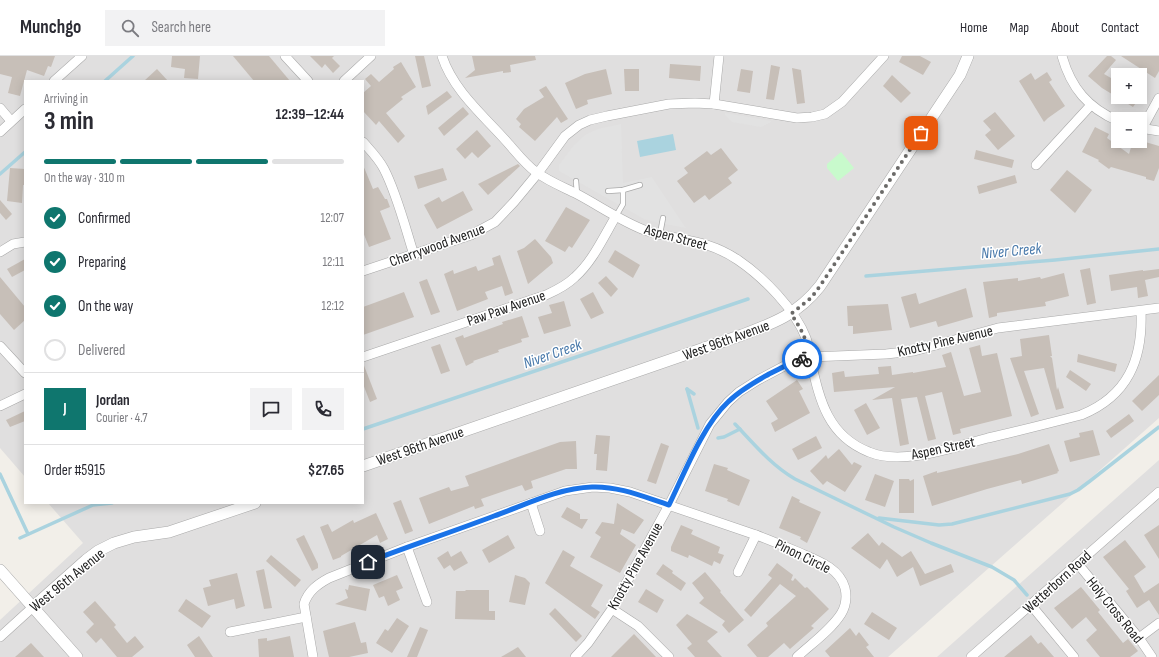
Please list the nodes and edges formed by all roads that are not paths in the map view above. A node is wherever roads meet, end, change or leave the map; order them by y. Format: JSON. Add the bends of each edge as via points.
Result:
{"nodes":[{"id":1,"x":66,"y":56,"type":"edge"},
{"id":2,"x":82,"y":56,"type":"edge"},
{"id":3,"x":285,"y":56,"type":"edge"},
{"id":4,"x":371,"y":56,"type":"edge"},
{"id":5,"x":442,"y":56,"type":"edge"},
{"id":6,"x":720,"y":56,"type":"edge"},
{"id":7,"x":884,"y":56,"type":"edge"},
{"id":8,"x":968,"y":56,"type":"edge"},
{"id":9,"x":1062,"y":56,"type":"edge"},
{"id":10,"x":73,"y":64,"type":"junction"},
{"id":11,"x":55,"y":80,"type":"edge"},
{"id":12,"x":307,"y":80,"type":"edge"},
{"id":13,"x":345,"y":80,"type":"edge"},
{"id":14,"x":1159,"y":98,"type":"edge"},
{"id":15,"x":714,"y":104,"type":"junction"},
{"id":16,"x":1090,"y":106,"type":"junction"},
{"id":17,"x":0,"y":108,"type":"edge"},
{"id":18,"x":24,"y":110,"type":"edge"},
{"id":19,"x":1111,"y":118,"type":"edge"},
{"id":20,"x":1147,"y":118,"type":"edge"},
{"id":21,"x":11,"y":121,"type":"junction"},
{"id":22,"x":1147,"y":129,"type":"edge"},
{"id":23,"x":1159,"y":131,"type":"edge"},
{"id":24,"x":0,"y":132,"type":"edge"},
{"id":25,"x":364,"y":143,"type":"edge"},
{"id":26,"x":1036,"y":165,"type":"dead end"},
{"id":27,"x":538,"y":174,"type":"junction"},
{"id":28,"x":576,"y":180,"type":"dead end"},
{"id":29,"x":640,"y":185,"type":"dead end"},
{"id":30,"x":623,"y":190,"type":"junction"},
{"id":31,"x":608,"y":191,"type":"dead end"},
{"id":32,"x":577,"y":194,"type":"junction"},
{"id":33,"x":616,"y":216,"type":"junction"},
{"id":34,"x":663,"y":218,"type":"dead end"},
{"id":35,"x":660,"y":234,"type":"junction"},
{"id":36,"x":24,"y":242,"type":"edge"},
{"id":37,"x":0,"y":252,"type":"edge"},
{"id":38,"x":414,"y":255,"type":"junction"},
{"id":39,"x":364,"y":271,"type":"edge"},
{"id":40,"x":1159,"y":308,"type":"edge"},
{"id":41,"x":1141,"y":310,"type":"junction"},
{"id":42,"x":791,"y":314,"type":"junction"},
{"id":43,"x":0,"y":346,"type":"edge"},
{"id":44,"x":364,"y":357,"type":"edge"},
{"id":45,"x":810,"y":357,"type":"junction"},
{"id":46,"x":24,"y":372,"type":"edge"},
{"id":47,"x":24,"y":394,"type":"edge"},
{"id":48,"x":0,"y":406,"type":"edge"},
{"id":49,"x":364,"y":466,"type":"edge"},
{"id":50,"x":1159,"y":492,"type":"edge"},
{"id":51,"x":1159,"y":501,"type":"edge"},
{"id":52,"x":531,"y":503,"type":"junction"},
{"id":53,"x":252,"y":504,"type":"edge"},
{"id":54,"x":669,"y":505,"type":"junction"},
{"id":55,"x":1143,"y":506,"type":"junction"},
{"id":56,"x":540,"y":531,"type":"dead end"},
{"id":57,"x":756,"y":535,"type":"junction"},
{"id":58,"x":407,"y":547,"type":"junction"},
{"id":59,"x":1078,"y":564,"type":"junction"},
{"id":60,"x":0,"y":570,"type":"edge"},
{"id":61,"x":738,"y":572,"type":"dead end"},
{"id":62,"x":427,"y":602,"type":"dead end"},
{"id":63,"x":1031,"y":605,"type":"junction"},
{"id":64,"x":33,"y":607,"type":"junction"},
{"id":65,"x":612,"y":609,"type":"junction"},
{"id":66,"x":306,"y":616,"type":"junction"},
{"id":67,"x":1159,"y":623,"type":"edge"},
{"id":68,"x":230,"y":632,"type":"dead end"},
{"id":69,"x":0,"y":637,"type":"edge"},
{"id":70,"x":1139,"y":638,"type":"junction"},
{"id":71,"x":77,"y":657,"type":"edge"},
{"id":72,"x":313,"y":657,"type":"edge"},
{"id":73,"x":575,"y":657,"type":"edge"},
{"id":74,"x":669,"y":657,"type":"edge"},
{"id":75,"x":797,"y":657,"type":"edge"},
{"id":76,"x":972,"y":657,"type":"edge"},
{"id":77,"x":1074,"y":657,"type":"edge"},
{"id":78,"x":1152,"y":657,"type":"edge"}],
"edges":[{"from":1,"to":10,"type":"street"},
{"from":2,"to":10,"type":"street"},
{"from":3,"to":12,"type":"street"},
{"from":4,"to":13,"type":"street"},
{"from":5,"to":27,"type":"street","name":"Aspen Street","via":[[458,88]]},
{"from":6,"to":15,"type":"street"},
{"from":7,"to":15,"type":"street","name":"Cherrywood Avenue","via":[[842,102],[825,114],[797,118]]},
{"from":8,"to":42,"type":"street","name":"West 96th Avenue","via":[[960,75],[820,286],[811,298]]},
{"from":9,"to":16,"type":"street","via":[[1076,87]]},
{"from":10,"to":11,"type":"street"},
{"from":14,"to":20,"type":"street"},
{"from":15,"to":27,"type":"street","name":"Cherrywood Avenue","via":[[669,104],[590,120],[565,136]]},
{"from":16,"to":19,"type":"street"},
{"from":16,"to":26,"type":"street"},
{"from":17,"to":21,"type":"street"},
{"from":18,"to":21,"type":"street"},
{"from":21,"to":24,"type":"street"},
{"from":22,"to":23,"type":"street"},
{"from":25,"to":38,"type":"street","via":[[384,169]]},
{"from":27,"to":32,"type":"street","name":"Aspen Street"},
{"from":27,"to":38,"type":"street","name":"Cherrywood Avenue","via":[[495,222],[471,235]]},
{"from":28,"to":32,"type":"lane"},
{"from":29,"to":30,"type":"lane"},
{"from":30,"to":31,"type":"lane"},
{"from":30,"to":33,"type":"lane","via":[[623,204]]},
{"from":32,"to":33,"type":"street","name":"Aspen Street"},
{"from":33,"to":35,"type":"street","name":"Aspen Street"},
{"from":33,"to":44,"type":"street","name":"Paw Paw Avenue","via":[[584,268],[559,289]]},
{"from":34,"to":35,"type":"lane"},
{"from":35,"to":42,"type":"street","name":"Aspen Street","via":[[701,242],[738,260],[781,299]]},
{"from":36,"to":37,"type":"street","via":[[14,244]]},
{"from":38,"to":39,"type":"street","name":"Cherrywood Avenue"},
{"from":40,"to":41,"type":"street","name":"Knotty Pine Avenue"},
{"from":41,"to":45,"type":"street","name":"Knotty Pine Avenue","via":[[998,328],[914,351]]},
{"from":41,"to":45,"type":"street","name":"Aspen Street","via":[[1141,338],[1132,370],[1124,383],[1102,404],[1081,415],[920,455],[887,457],[872,454],[847,439],[824,410]]},
{"from":42,"to":45,"type":"street","name":"Aspen Street","via":[[805,337]]},
{"from":42,"to":49,"type":"street","name":"West 96th Avenue","via":[[773,324]]},
{"from":43,"to":46,"type":"street"},
{"from":45,"to":54,"type":"street","name":"Knotty Pine Avenue","via":[[790,363],[758,380],[728,402],[702,439]]},
{"from":47,"to":48,"type":"street"},
{"from":50,"to":55,"type":"street","name":"Wetterborn Road"},
{"from":51,"to":55,"type":"street","name":"Wetterborn Road"},
{"from":52,"to":54,"type":"street","name":"Pinon Circle","via":[[565,491],[593,487],[630,492]]},
{"from":52,"to":56,"type":"street"},
{"from":52,"to":58,"type":"street","name":"Pinon Circle"},
{"from":53,"to":64,"type":"street","name":"West 96th Avenue","via":[[170,532],[134,537],[114,543],[86,560]]},
{"from":54,"to":57,"type":"street","name":"Pinon Circle"},
{"from":54,"to":65,"type":"street","name":"Knotty Pine Avenue"},
{"from":55,"to":59,"type":"street","name":"Wetterborn Road"},
{"from":57,"to":61,"type":"street"},
{"from":57,"to":75,"type":"street","name":"Pinon Circle","via":[[822,563],[840,576],[844,586],[846,600],[840,615]]},
{"from":58,"to":62,"type":"street"},
{"from":58,"to":66,"type":"street","name":"Pinon Circle","via":[[318,584],[306,596]]},
{"from":59,"to":63,"type":"street","name":"Wetterborn Road"},
{"from":59,"to":70,"type":"street","name":"Holy Cross Road"},
{"from":60,"to":64,"type":"street"},
{"from":63,"to":76,"type":"street","name":"Wetterborn Road"},
{"from":63,"to":77,"type":"street"},
{"from":64,"to":69,"type":"street","name":"West 96th Avenue"},
{"from":64,"to":71,"type":"street"},
{"from":65,"to":73,"type":"street","name":"Knotty Pine Avenue"},
{"from":65,"to":74,"type":"street","via":[[638,626]]},
{"from":66,"to":68,"type":"street"},
{"from":66,"to":72,"type":"street","name":"Pinon Circle"},
{"from":67,"to":70,"type":"street"},
{"from":70,"to":78,"type":"street","name":"Holy Cross Road"}]}
